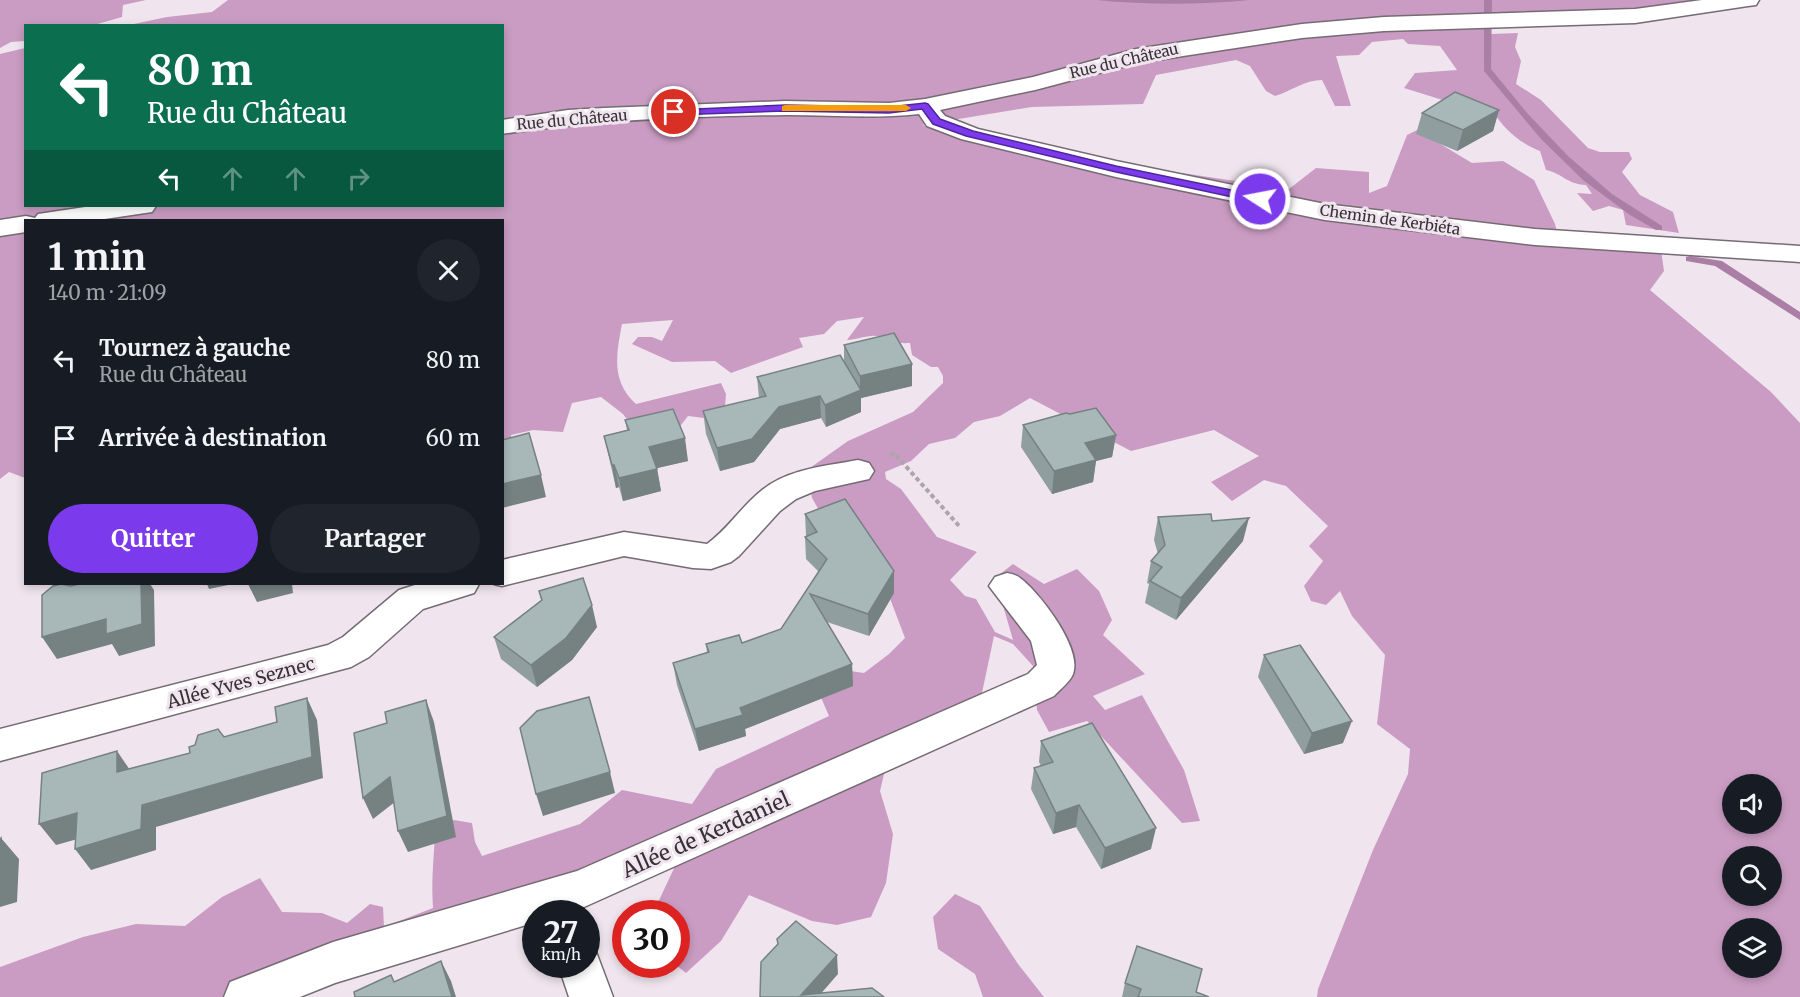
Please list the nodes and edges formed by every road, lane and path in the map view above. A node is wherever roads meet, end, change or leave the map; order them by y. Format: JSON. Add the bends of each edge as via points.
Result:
{"nodes":[{"id":1,"x":1748,"y":0,"type":"edge"},
{"id":2,"x":925,"y":106,"type":"junction"},
{"id":3,"x":504,"y":127,"type":"edge"},
{"id":4,"x":136,"y":207,"type":"edge"},
{"id":5,"x":54,"y":219,"type":"edge"},
{"id":6,"x":24,"y":224,"type":"edge"},
{"id":7,"x":0,"y":228,"type":"edge"},
{"id":8,"x":1800,"y":254,"type":"edge"},
{"id":9,"x":894,"y":453,"type":"dead end"},
{"id":10,"x":858,"y":471,"type":"dead end"},
{"id":11,"x":960,"y":527,"type":"dead end"},
{"id":12,"x":504,"y":573,"type":"edge"},
{"id":13,"x":459,"y":585,"type":"edge"},
{"id":14,"x":1007,"y":586,"type":"dead end"},
{"id":15,"x":0,"y":746,"type":"edge"},
{"id":16,"x":567,"y":900,"type":"edge"},
{"id":17,"x":522,"y":914,"type":"edge"},
{"id":18,"x":585,"y":978,"type":"edge"},
{"id":19,"x":252,"y":996,"type":"edge"},
{"id":20,"x":591,"y":997,"type":"edge"}],
"edges":[{"from":1,"to":2,"type":"street","name":"Rue du Château","via":[[1635,16],[1363,25],[1226,41],[1136,56]]},
{"from":2,"to":3,"type":"street","name":"Rue du Château","via":[[889,110],[785,108],[595,115]]},
{"from":2,"to":8,"type":"street","name":"Chemin de Kerbiéta","via":[[936,122],[970,134],[1325,212],[1535,237]]},
{"from":4,"to":5,"type":"street"},
{"from":6,"to":7,"type":"street"},
{"from":9,"to":11,"type":"path"},
{"from":10,"to":12,"type":"street","via":[[809,480],[781,493],[709,557],[624,544]]},
{"from":13,"to":15,"type":"street","name":"Allée Yves Seznec","via":[[411,599],[356,647],[338,657]]},
{"from":14,"to":16,"type":"street","name":"Allée de Kerdaniel","via":[[1040,625],[1056,652],[1056,670],[1041,685],[584,888]]},
{"from":17,"to":19,"type":"street","name":"Allée de Kerdaniel","via":[[333,963]]},
{"from":18,"to":20,"type":"street"}]}
